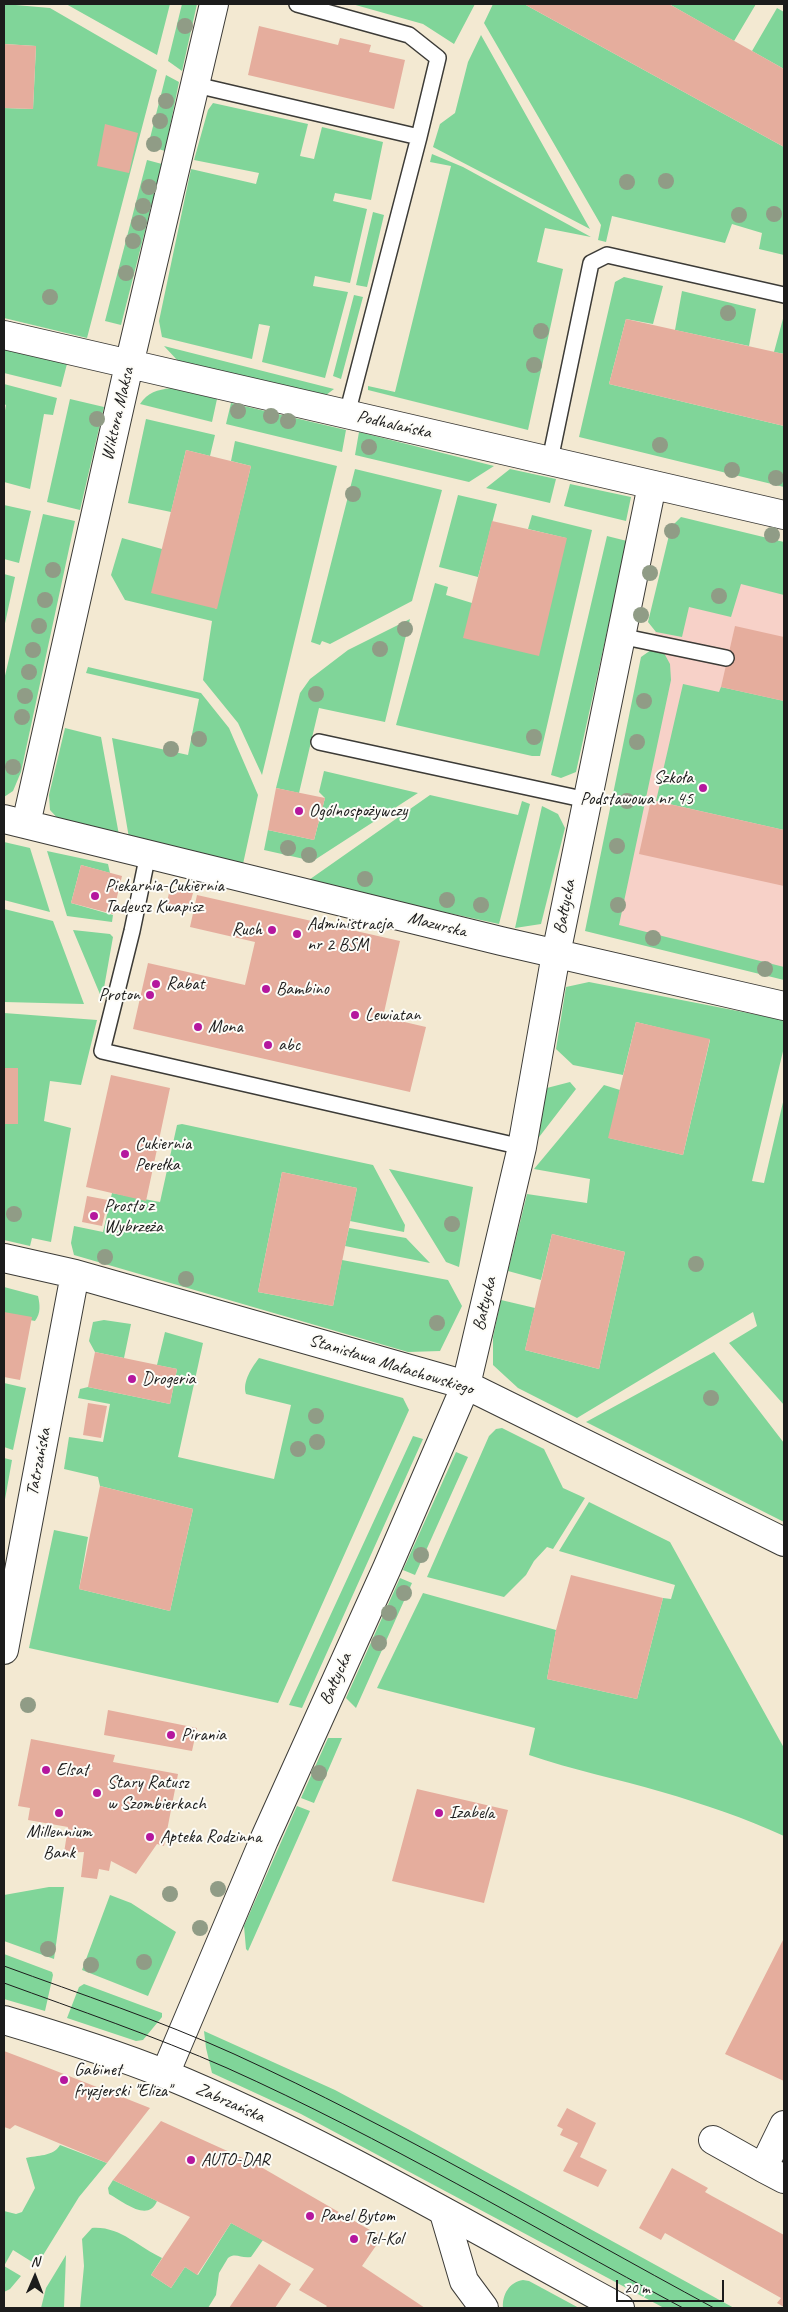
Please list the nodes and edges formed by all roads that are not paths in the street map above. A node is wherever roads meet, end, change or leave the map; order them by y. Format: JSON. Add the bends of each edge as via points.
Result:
{"nodes":[{"id":1,"x":214,"y":4,"type":"edge"},
{"id":2,"x":297,"y":4,"type":"edge"},
{"id":3,"x":196,"y":85,"type":"junction"},
{"id":4,"x":420,"y":138,"type":"junction"},
{"id":5,"x":784,"y":294,"type":"edge"},
{"id":6,"x":4,"y":335,"type":"edge"},
{"id":7,"x":129,"y":365,"type":"junction"},
{"id":8,"x":346,"y":414,"type":"junction"},
{"id":9,"x":550,"y":460,"type":"junction"},
{"id":10,"x":652,"y":485,"type":"junction"},
{"id":11,"x":784,"y":515,"type":"edge"},
{"id":12,"x":620,"y":636,"type":"junction"},
{"id":13,"x":726,"y":658,"type":"dead end"},
{"id":14,"x":319,"y":742,"type":"dead end"},
{"id":15,"x":587,"y":800,"type":"junction"},
{"id":16,"x":15,"y":822,"type":"edge"},
{"id":17,"x":148,"y":854,"type":"junction"},
{"id":18,"x":556,"y":954,"type":"junction"},
{"id":19,"x":784,"y":1006,"type":"edge"},
{"id":20,"x":522,"y":1146,"type":"junction"},
{"id":21,"x":4,"y":1258,"type":"edge"},
{"id":22,"x":75,"y":1274,"type":"junction"},
{"id":23,"x":466,"y":1385,"type":"junction"},
{"id":24,"x":784,"y":1542,"type":"edge"},
{"id":25,"x":4,"y":1650,"type":"edge"},
{"id":26,"x":4,"y":2020,"type":"edge"},
{"id":27,"x":165,"y":2074,"type":"junction"},
{"id":28,"x":784,"y":2124,"type":"edge"},
{"id":29,"x":713,"y":2140,"type":"dead end"},
{"id":30,"x":773,"y":2173,"type":"edge"},
{"id":31,"x":444,"y":2213,"type":"junction"},
{"id":32,"x":484,"y":2308,"type":"edge"},
{"id":33,"x":620,"y":2308,"type":"edge"}],
"edges":[{"from":1,"to":3,"type":"street","name":"Wiktora Maksa"},
{"from":2,"to":4,"type":"lane","via":[[409,34],[438,58]]},
{"from":3,"to":4,"type":"lane"},
{"from":3,"to":7,"type":"street","name":"Wiktora Maksa"},
{"from":4,"to":8,"type":"lane"},
{"from":5,"to":9,"type":"lane","via":[[607,256],[591,263]]},
{"from":6,"to":7,"type":"street","name":"Podhalańska"},
{"from":7,"to":8,"type":"street","name":"Podhalańska"},
{"from":7,"to":16,"type":"street","name":"Wiktora Maksa"},
{"from":8,"to":9,"type":"street","name":"Podhalańska"},
{"from":9,"to":10,"type":"street","name":"Podhalańska"},
{"from":10,"to":11,"type":"street","name":"Podhalańska"},
{"from":10,"to":12,"type":"street","name":"Bałtycka"},
{"from":12,"to":13,"type":"lane"},
{"from":12,"to":15,"type":"street","name":"Bałtycka"},
{"from":14,"to":15,"type":"lane"},
{"from":15,"to":18,"type":"street","name":"Bałtycka"},
{"from":16,"to":17,"type":"street","name":"Mazurska"},
{"from":17,"to":18,"type":"street","name":"Mazurska"},
{"from":17,"to":20,"type":"lane","via":[[102,1051]]},
{"from":18,"to":19,"type":"street","name":"Mazurska"},
{"from":18,"to":20,"type":"street","name":"Bałtycka"},
{"from":20,"to":23,"type":"street","name":"Bałtycka"},
{"from":21,"to":22,"type":"street","name":"Stanisława Małachowskiego"},
{"from":22,"to":23,"type":"street","name":"Stanisława Małachowskiego"},
{"from":22,"to":25,"type":"street","name":"Tatrzańska"},
{"from":23,"to":24,"type":"street","name":"Stanisława Małachowskiego"},
{"from":23,"to":27,"type":"street","name":"Bałtycka","via":[[264,1840]]},
{"from":26,"to":27,"type":"street","name":"Zabrzańska"},
{"from":27,"to":31,"type":"street","name":"Zabrzańska","via":[[274,2123]]},
{"from":28,"to":30,"type":"street"},
{"from":29,"to":30,"type":"street"},
{"from":31,"to":32,"type":"street","via":[[464,2281]]},
{"from":31,"to":33,"type":"street","name":"Zabrzańska"}]}
